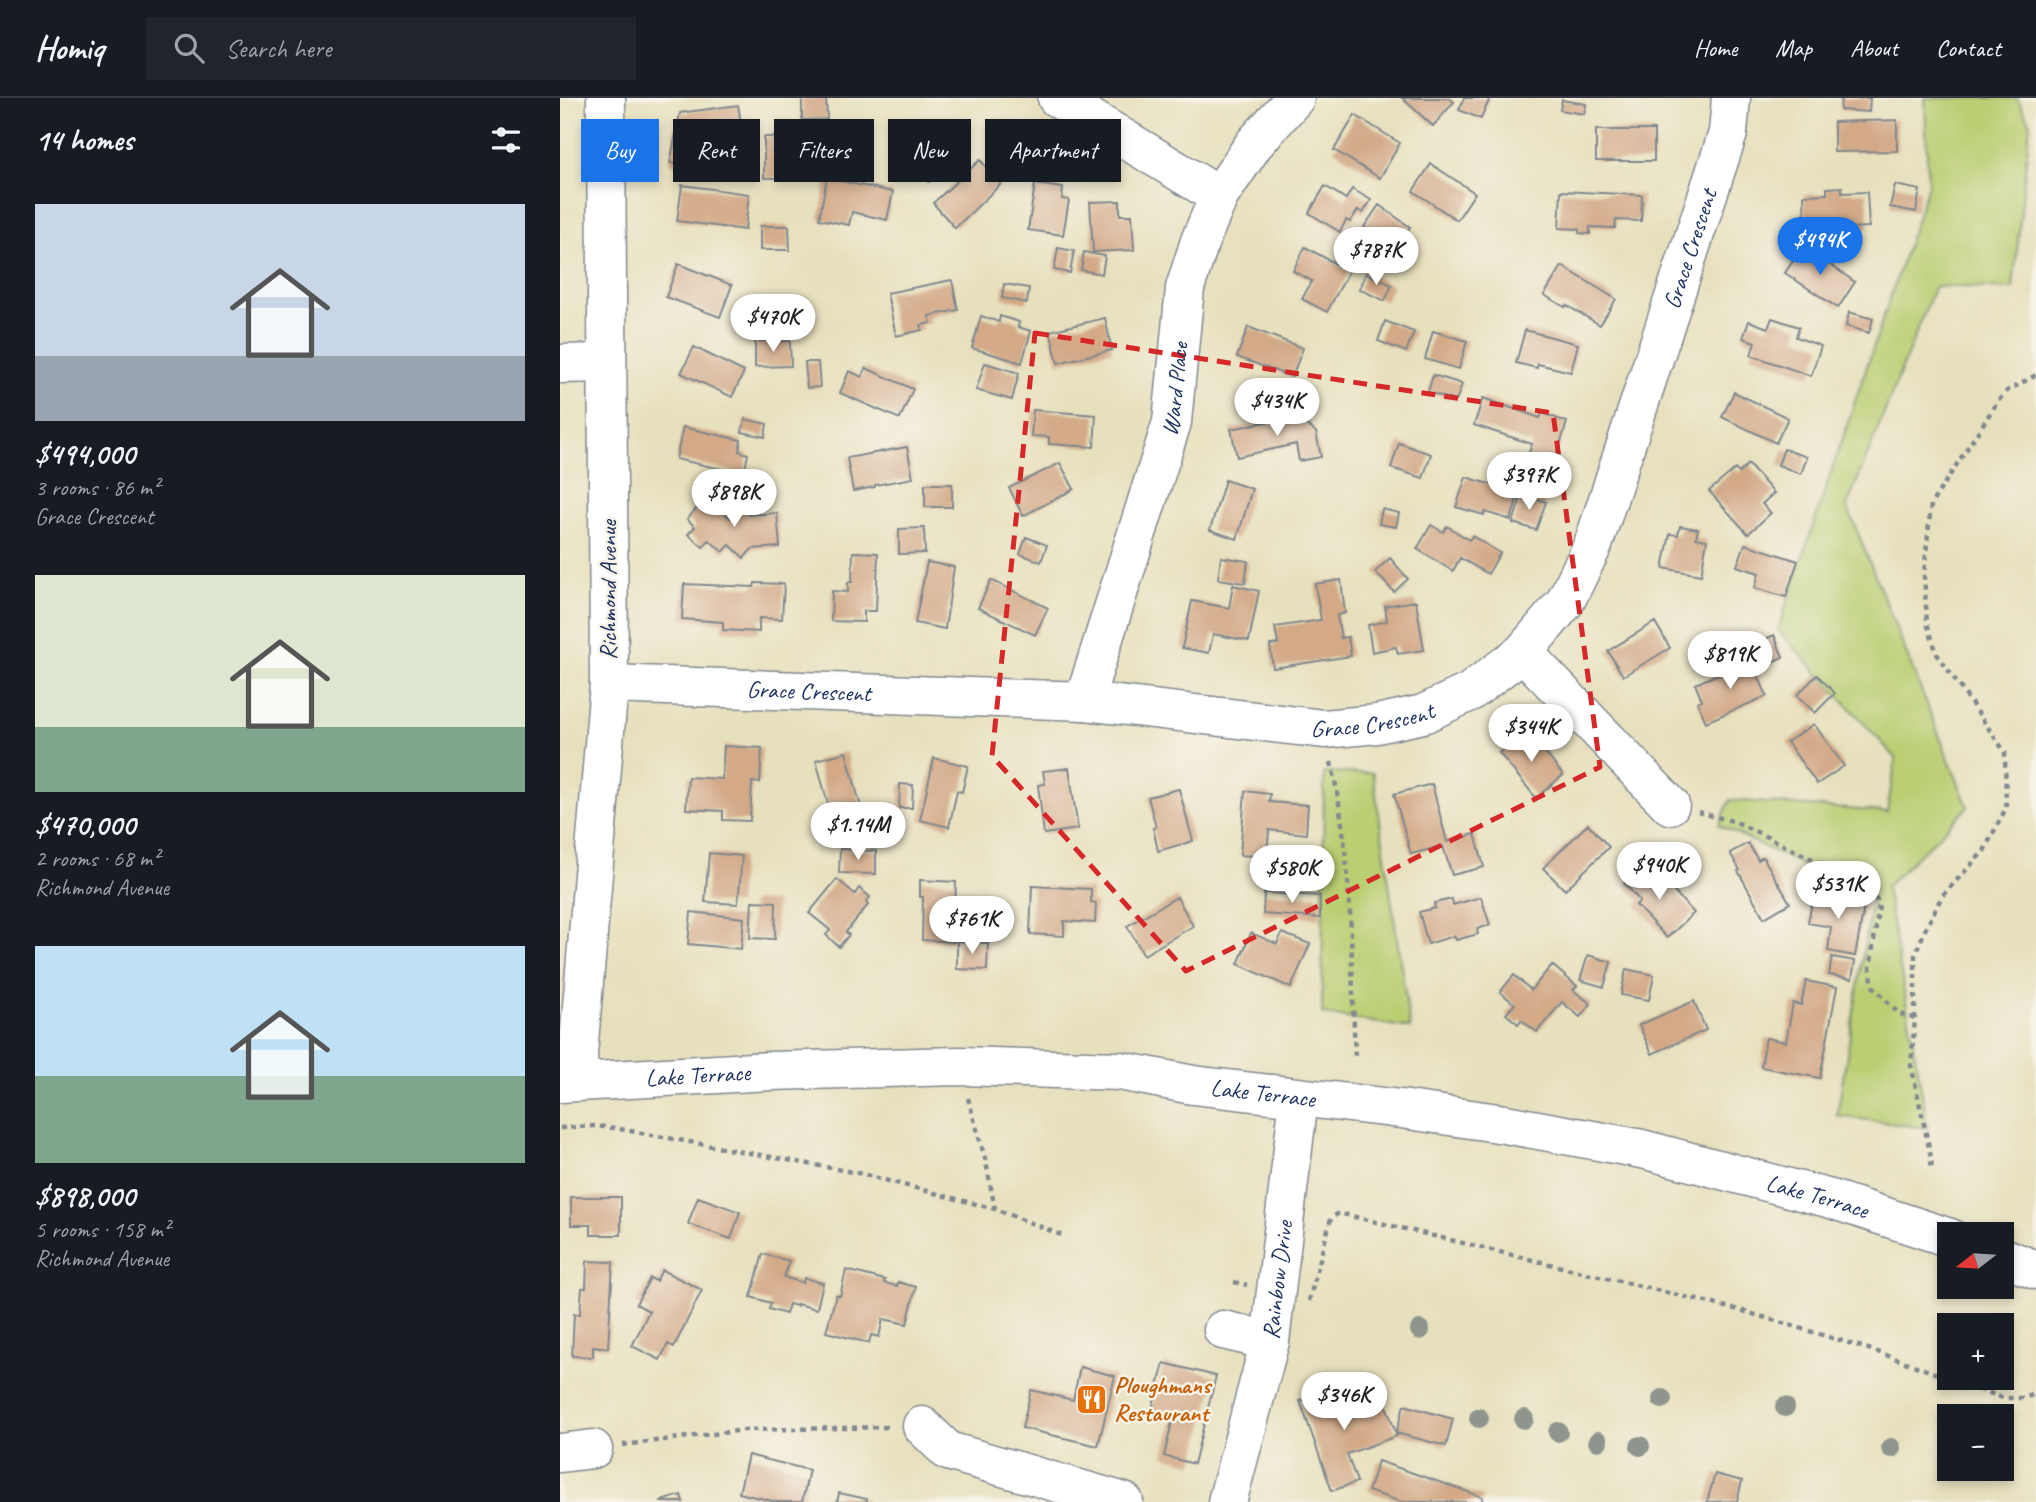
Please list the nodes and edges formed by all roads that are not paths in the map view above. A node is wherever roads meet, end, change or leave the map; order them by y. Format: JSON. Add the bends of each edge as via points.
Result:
{"nodes":[{"id":1,"x":606,"y":98,"type":"edge"},
{"id":2,"x":1057,"y":98,"type":"edge"},
{"id":3,"x":1295,"y":98,"type":"edge"},
{"id":4,"x":1731,"y":98,"type":"edge"},
{"id":5,"x":1219,"y":196,"type":"junction"},
{"id":6,"x":607,"y":363,"type":"junction"},
{"id":7,"x":560,"y":364,"type":"edge"},
{"id":8,"x":1523,"y":652,"type":"junction"},
{"id":9,"x":609,"y":684,"type":"junction"},
{"id":10,"x":1084,"y":701,"type":"junction"},
{"id":11,"x":1670,"y":805,"type":"road end"},
{"id":12,"x":569,"y":1082,"type":"edge"},
{"id":13,"x":1299,"y":1098,"type":"junction"},
{"id":14,"x":1937,"y":1234,"type":"edge"},
{"id":15,"x":2014,"y":1262,"type":"edge"},
{"id":16,"x":2036,"y":1270,"type":"edge"},
{"id":17,"x":1223,"y":1330,"type":"dead end"},
{"id":18,"x":1270,"y":1341,"type":"junction"},
{"id":19,"x":922,"y":1426,"type":"road end"},
{"id":20,"x":1124,"y":1502,"type":"edge"},
{"id":21,"x":1227,"y":1502,"type":"edge"}],
"edges":[{"from":1,"to":6,"type":"street","name":"Richmond Avenue"},
{"from":2,"to":5,"type":"street"},
{"from":3,"to":5,"type":"street","name":"Ward Place","via":[[1254,145]]},
{"from":4,"to":8,"type":"street","name":"Grace Crescent","via":[[1728,133],[1593,545],[1564,602]]},
{"from":5,"to":10,"type":"street","name":"Ward Place","via":[[1185,288],[1172,422]]},
{"from":6,"to":7,"type":"street"},
{"from":6,"to":9,"type":"street","name":"Richmond Avenue"},
{"from":8,"to":10,"type":"street","name":"Grace Crescent","via":[[1469,692],[1423,714],[1377,724],[1324,729]]},
{"from":8,"to":11,"type":"street"},
{"from":9,"to":10,"type":"street","name":"Grace Crescent"},
{"from":9,"to":12,"type":"street","name":"Richmond Avenue","via":[[578,1054]]},
{"from":12,"to":13,"type":"street","name":"Lake Terrace","via":[[959,1066],[1120,1071]]},
{"from":13,"to":14,"type":"street","name":"Lake Terrace","via":[[1505,1124],[1642,1149],[1830,1199]]},
{"from":13,"to":18,"type":"street","name":"Rainbow Drive"},
{"from":15,"to":16,"type":"street"},
{"from":17,"to":18,"type":"street"},
{"from":18,"to":21,"type":"street","name":"Rainbow Drive"},
{"from":19,"to":20,"type":"street","via":[[948,1451]]}]}
